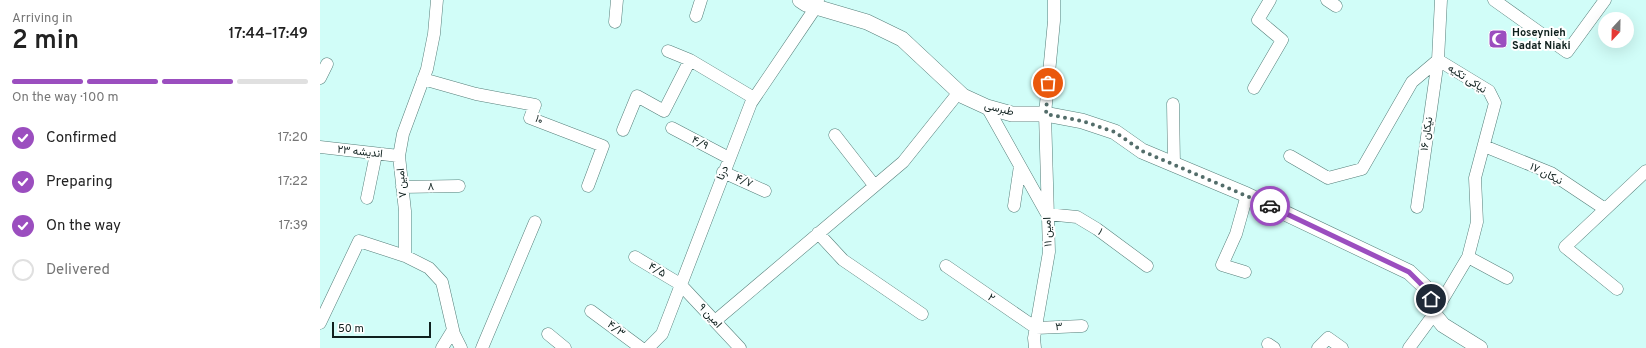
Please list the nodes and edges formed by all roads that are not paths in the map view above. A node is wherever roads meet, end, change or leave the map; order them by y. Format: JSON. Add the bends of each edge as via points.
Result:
{"nodes":[{"id":1,"x":437,"y":0,"type":"edge"},
{"id":2,"x":617,"y":0,"type":"edge"},
{"id":3,"x":701,"y":0,"type":"edge"},
{"id":4,"x":800,"y":0,"type":"edge"},
{"id":5,"x":1054,"y":0,"type":"edge"},
{"id":6,"x":1270,"y":0,"type":"edge"},
{"id":7,"x":1441,"y":0,"type":"edge"},
{"id":8,"x":1494,"y":0,"type":"edge"},
{"id":9,"x":1605,"y":0,"type":"edge"},
{"id":10,"x":817,"y":3,"type":"edge"},
{"id":11,"x":696,"y":16,"type":"dead end"},
{"id":12,"x":615,"y":22,"type":"dead end"},
{"id":13,"x":668,"y":51,"type":"dead end"},
{"id":14,"x":690,"y":60,"type":"junction"},
{"id":15,"x":1438,"y":60,"type":"junction"},
{"id":16,"x":327,"y":64,"type":"dead end"},
{"id":17,"x":320,"y":78,"type":"edge"},
{"id":18,"x":423,"y":79,"type":"junction"},
{"id":19,"x":1254,"y":88,"type":"dead end"},
{"id":20,"x":959,"y":92,"type":"junction"},
{"id":21,"x":754,"y":98,"type":"junction"},
{"id":22,"x":1173,"y":104,"type":"dead end"},
{"id":23,"x":986,"y":107,"type":"junction"},
{"id":24,"x":1046,"y":114,"type":"junction"},
{"id":25,"x":672,"y":128,"type":"dead end"},
{"id":26,"x":623,"y":130,"type":"dead end"},
{"id":27,"x":835,"y":135,"type":"dead end"},
{"id":28,"x":1484,"y":146,"type":"junction"},
{"id":29,"x":320,"y":147,"type":"edge"},
{"id":30,"x":376,"y":154,"type":"junction"},
{"id":31,"x":399,"y":156,"type":"junction"},
{"id":32,"x":1290,"y":156,"type":"dead end"},
{"id":33,"x":729,"y":158,"type":"junction"},
{"id":34,"x":1174,"y":165,"type":"junction"},
{"id":35,"x":1020,"y":166,"type":"junction"},
{"id":36,"x":1646,"y":171,"type":"edge"},
{"id":37,"x":723,"y":172,"type":"junction"},
{"id":38,"x":874,"y":185,"type":"junction"},
{"id":39,"x":459,"y":186,"type":"dead end"},
{"id":40,"x":588,"y":186,"type":"dead end"},
{"id":41,"x":402,"y":187,"type":"junction"},
{"id":42,"x":765,"y":191,"type":"dead end"},
{"id":43,"x":1247,"y":195,"type":"junction"},
{"id":44,"x":367,"y":198,"type":"dead end"},
{"id":45,"x":1014,"y":206,"type":"dead end"},
{"id":46,"x":1416,"y":207,"type":"dead end"},
{"id":47,"x":1605,"y":209,"type":"junction"},
{"id":48,"x":1047,"y":214,"type":"junction"},
{"id":49,"x":535,"y":222,"type":"dead end"},
{"id":50,"x":818,"y":233,"type":"junction"},
{"id":51,"x":405,"y":256,"type":"junction"},
{"id":52,"x":635,"y":257,"type":"dead end"},
{"id":53,"x":1468,"y":257,"type":"junction"},
{"id":54,"x":946,"y":266,"type":"dead end"},
{"id":55,"x":1147,"y":266,"type":"dead end"},
{"id":56,"x":1245,"y":272,"type":"dead end"},
{"id":57,"x":1507,"y":278,"type":"dead end"},
{"id":58,"x":680,"y":284,"type":"junction"},
{"id":59,"x":1617,"y":289,"type":"dead end"},
{"id":60,"x":323,"y":309,"type":"edge"},
{"id":61,"x":591,"y":311,"type":"dead end"},
{"id":62,"x":922,"y":314,"type":"dead end"},
{"id":63,"x":1434,"y":314,"type":"junction"},
{"id":64,"x":715,"y":321,"type":"junction"},
{"id":65,"x":320,"y":323,"type":"edge"},
{"id":66,"x":1082,"y":326,"type":"dead end"},
{"id":67,"x":1036,"y":328,"type":"junction"},
{"id":68,"x":454,"y":330,"type":"junction"},
{"id":69,"x":548,"y":334,"type":"dead end"},
{"id":70,"x":442,"y":348,"type":"edge"},
{"id":71,"x":461,"y":348,"type":"edge"},
{"id":72,"x":482,"y":348,"type":"edge"},
{"id":73,"x":565,"y":348,"type":"edge"},
{"id":74,"x":641,"y":348,"type":"edge"},
{"id":75,"x":648,"y":348,"type":"edge"},
{"id":76,"x":740,"y":348,"type":"edge"},
{"id":77,"x":1035,"y":348,"type":"edge"},
{"id":78,"x":1318,"y":348,"type":"edge"},
{"id":79,"x":1342,"y":348,"type":"edge"},
{"id":80,"x":1409,"y":348,"type":"edge"},
{"id":81,"x":1480,"y":348,"type":"edge"}],
"edges":[{"from":1,"to":18,"type":"street","name":"امین ۷","via":[[434,34]]},
{"from":2,"to":12,"type":"street"},
{"from":3,"to":11,"type":"street"},
{"from":4,"to":10,"type":"street","name":"طبرسی"},
{"from":5,"to":24,"type":"street","name":"امین ۱۱"},
{"from":6,"to":19,"type":"street","via":[[1258,20],[1282,40]]},
{"from":7,"to":15,"type":"street","name":"نیکان ۱۶"},
{"from":8,"to":9,"type":"street","via":[[1567,52]]},
{"from":10,"to":20,"type":"street","name":"طبرسی","via":[[867,22],[902,39]]},
{"from":10,"to":21,"type":"street","name":"درنا"},
{"from":13,"to":14,"type":"street"},
{"from":14,"to":21,"type":"street"},
{"from":14,"to":26,"type":"street","via":[[664,111],[637,96]]},
{"from":15,"to":28,"type":"street","name":"نیاکی تکیه","via":[[1489,92],[1496,103]]},
{"from":15,"to":32,"type":"street","via":[[1412,82],[1362,169],[1328,178]]},
{"from":15,"to":46,"type":"street","name":"نیکان ۱۶"},
{"from":16,"to":17,"type":"street"},
{"from":18,"to":31,"type":"street","name":"امین ۷","via":[[403,134]]},
{"from":18,"to":40,"type":"street","name":"۱۰","via":[[476,94],[535,105],[530,118],[603,146]]},
{"from":20,"to":23,"type":"street","name":"طبرسی"},
{"from":20,"to":38,"type":"street","via":[[903,162]]},
{"from":21,"to":33,"type":"street","name":"درنا"},
{"from":22,"to":34,"type":"street"},
{"from":23,"to":24,"type":"street","name":"طبرسی","via":[[1012,114]]},
{"from":23,"to":35,"type":"street"},
{"from":24,"to":34,"type":"street","name":"طبرسی","via":[[1082,121],[1115,132],[1142,151]]},
{"from":24,"to":48,"type":"street","name":"امین ۱۱"},
{"from":25,"to":33,"type":"street","name":"۴/۹"},
{"from":27,"to":38,"type":"street"},
{"from":28,"to":47,"type":"street","name":"نیکان ۱۷","via":[[1551,173]]},
{"from":28,"to":53,"type":"street","name":"نیاکی تکیه","via":[[1475,178],[1477,222]]},
{"from":29,"to":30,"type":"street","name":"اندیشه ۲۳"},
{"from":30,"to":31,"type":"street","name":"اندیشه ۲۳"},
{"from":30,"to":44,"type":"street"},
{"from":31,"to":41,"type":"street","name":"امین ۷"},
{"from":33,"to":37,"type":"street","name":"درنا"},
{"from":34,"to":43,"type":"street","name":"طبرسی"},
{"from":35,"to":45,"type":"street"},
{"from":35,"to":48,"type":"street"},
{"from":36,"to":47,"type":"street"},
{"from":37,"to":42,"type":"street","name":"۴/۷"},
{"from":37,"to":58,"type":"street","name":"درنا"},
{"from":38,"to":50,"type":"street"},
{"from":39,"to":41,"type":"street","name":"۸"},
{"from":41,"to":51,"type":"street","name":"امین ۷"},
{"from":43,"to":56,"type":"street","via":[[1236,234],[1222,265]]},
{"from":43,"to":63,"type":"street","name":"طبرسی","via":[[1409,272],[1425,288],[1431,299]]},
{"from":47,"to":59,"type":"street","via":[[1565,247]]},
{"from":48,"to":55,"type":"street","name":"۱","via":[[1077,217]]},
{"from":48,"to":67,"type":"street","name":"امین ۱۱","via":[[1049,252]]},
{"from":49,"to":72,"type":"street"},
{"from":50,"to":62,"type":"street","via":[[843,260]]},
{"from":50,"to":64,"type":"street"},
{"from":51,"to":60,"type":"street","via":[[359,241]]},
{"from":51,"to":68,"type":"street","via":[[429,268],[442,282]]},
{"from":52,"to":58,"type":"street","name":"۴/۵"},
{"from":53,"to":57,"type":"street"},
{"from":53,"to":63,"type":"street","name":"نیاکی تکیه"},
{"from":54,"to":67,"type":"street","name":"۲"},
{"from":58,"to":64,"type":"street","name":"امین ۹"},
{"from":58,"to":75,"type":"street","name":"درنا","via":[[662,334]]},
{"from":60,"to":65,"type":"street"},
{"from":61,"to":74,"type":"street","name":"۴/۳"},
{"from":63,"to":80,"type":"street","name":"نیاکی تکیه"},
{"from":63,"to":81,"type":"street","via":[[1443,325]]},
{"from":64,"to":76,"type":"street","name":"امین ۹"},
{"from":66,"to":67,"type":"street","name":"۳"},
{"from":67,"to":77,"type":"street","name":"امین ۱۱"},
{"from":68,"to":70,"type":"street"},
{"from":68,"to":71,"type":"street"},
{"from":69,"to":73,"type":"street"},
{"from":78,"to":79,"type":"street","via":[[1328,338]]}]}
